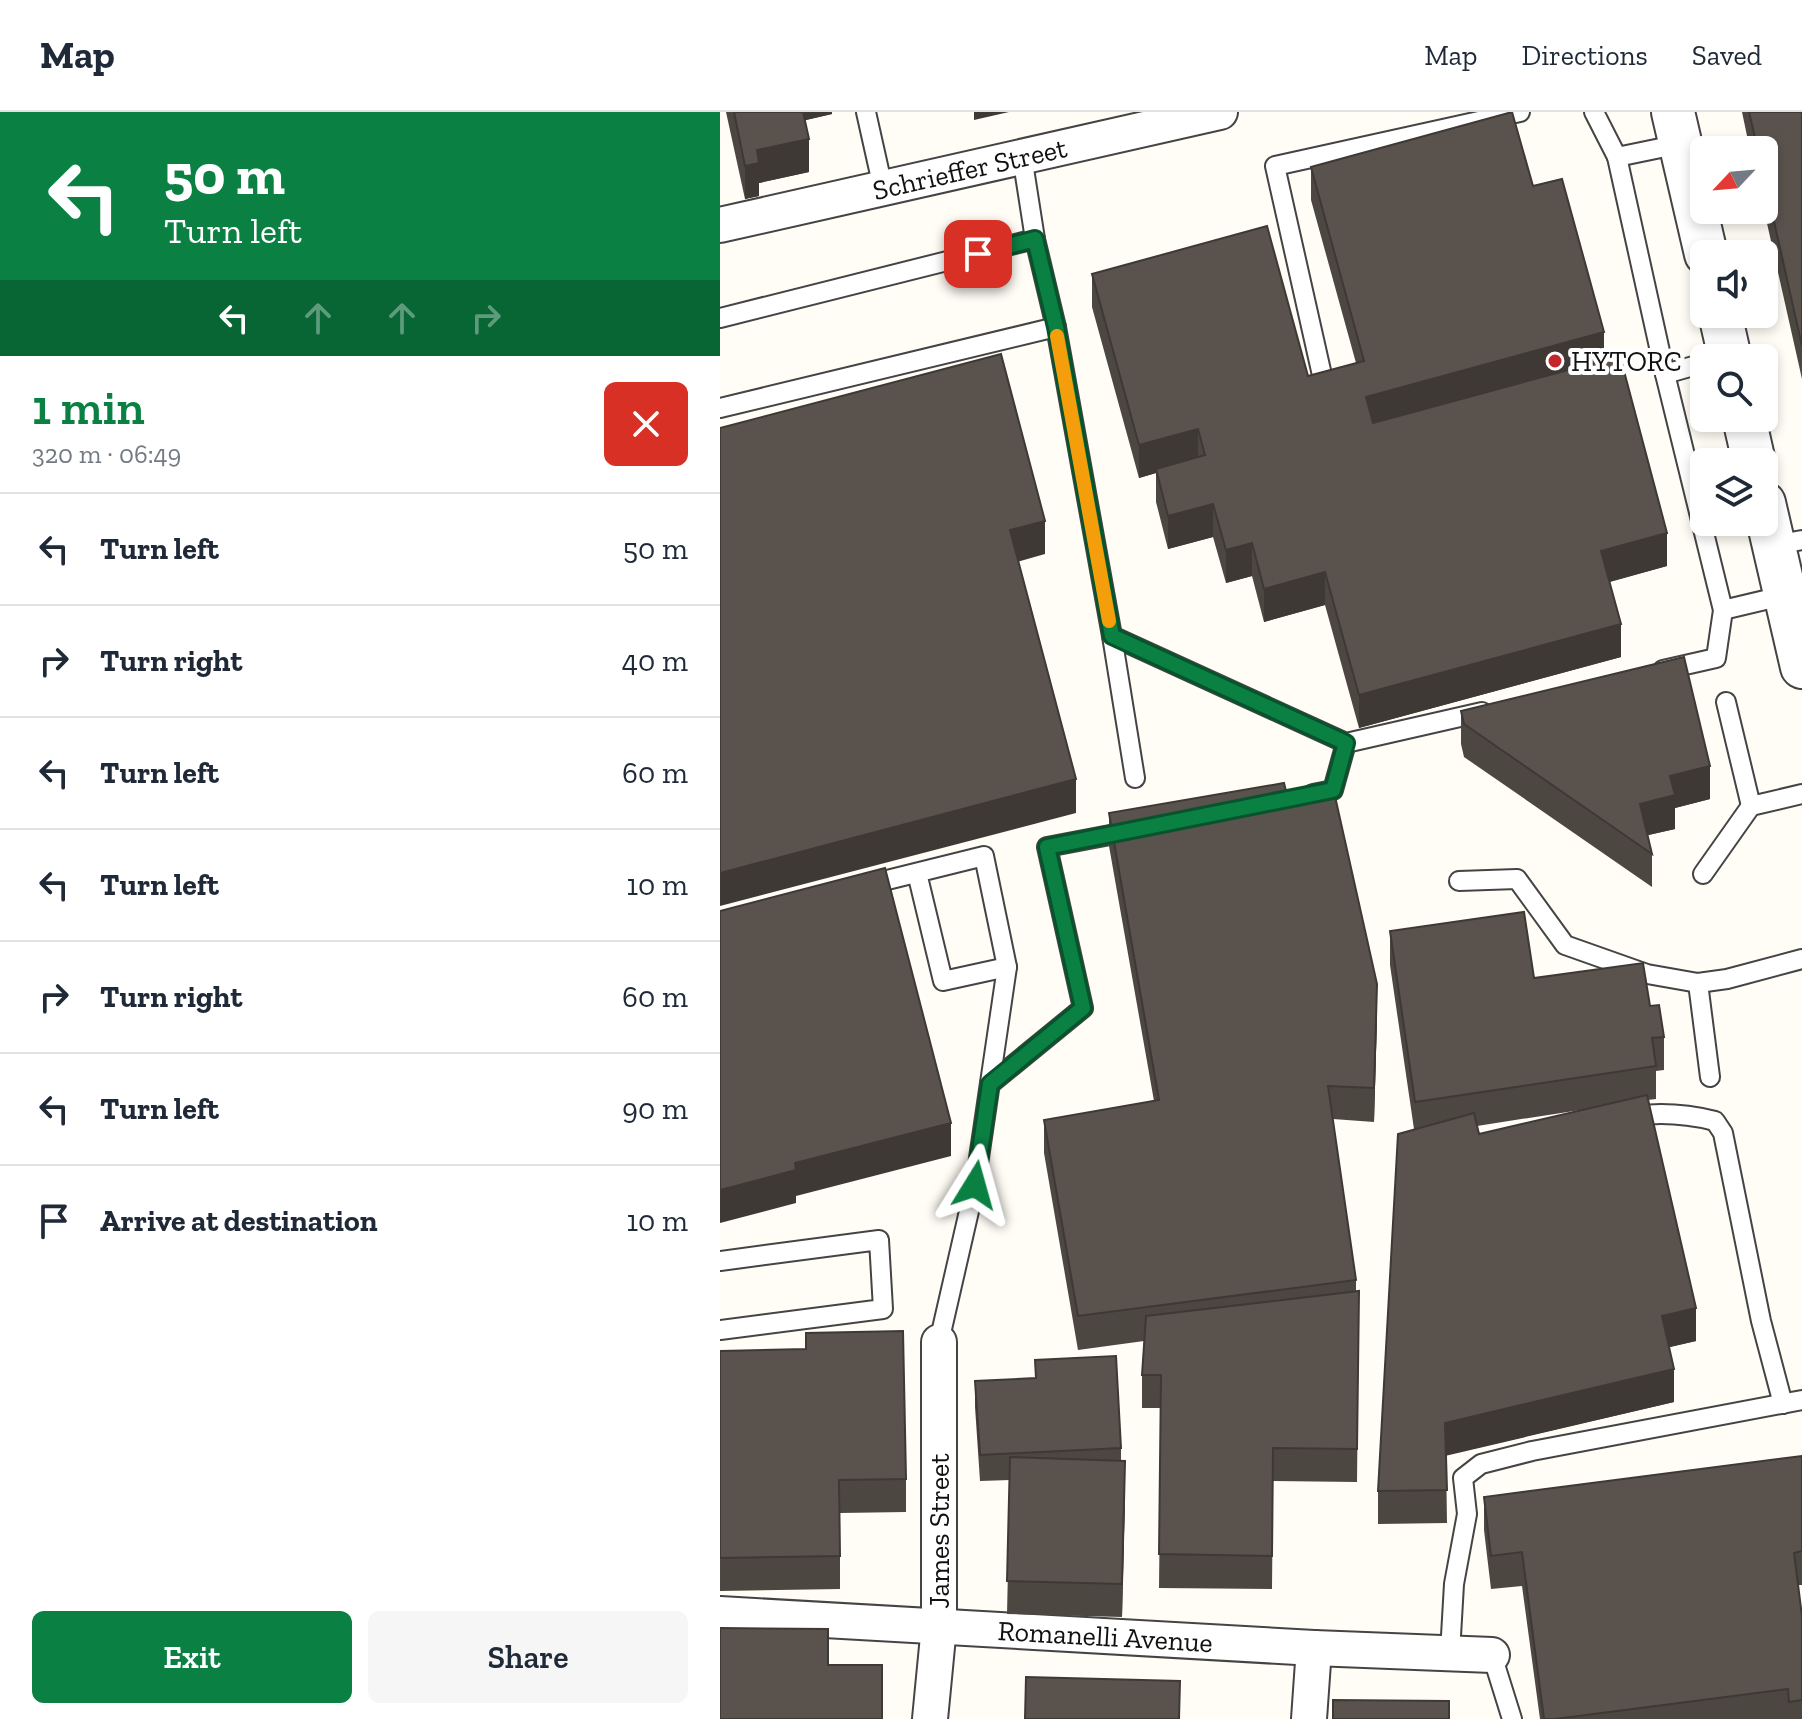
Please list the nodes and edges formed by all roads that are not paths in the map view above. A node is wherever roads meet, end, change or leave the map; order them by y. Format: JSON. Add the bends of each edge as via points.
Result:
{"nodes":[{"id":1,"x":866,"y":112,"type":"edge"},
{"id":2,"x":1220,"y":112,"type":"edge"},
{"id":3,"x":1520,"y":112,"type":"edge"},
{"id":4,"x":1594,"y":112,"type":"edge"},
{"id":5,"x":1677,"y":128,"type":"edge"},
{"id":6,"x":1022,"y":156,"type":"junction"},
{"id":7,"x":1617,"y":157,"type":"junction"},
{"id":8,"x":883,"y":188,"type":"junction"},
{"id":9,"x":720,"y":225,"type":"edge"},
{"id":10,"x":1035,"y":239,"type":"junction"},
{"id":11,"x":1703,"y":240,"type":"edge"},
{"id":12,"x":720,"y":318,"type":"edge"},
{"id":13,"x":1056,"y":327,"type":"junction"},
{"id":14,"x":1690,"y":367,"type":"edge"},
{"id":15,"x":1665,"y":374,"type":"junction"},
{"id":16,"x":1324,"y":384,"type":"edge"},
{"id":17,"x":720,"y":408,"type":"edge"},
{"id":18,"x":1788,"y":543,"type":"edge"},
{"id":19,"x":1786,"y":595,"type":"junction"},
{"id":20,"x":1723,"y":610,"type":"junction"},
{"id":21,"x":1112,"y":636,"type":"junction"},
{"id":22,"x":1802,"y":666,"type":"edge"},
{"id":23,"x":1639,"y":676,"type":"edge"},
{"id":24,"x":1726,"y":702,"type":"dead end"},
{"id":25,"x":1500,"y":708,"type":"edge"},
{"id":26,"x":1346,"y":743,"type":"junction"},
{"id":27,"x":1135,"y":778,"type":"dead end"},
{"id":28,"x":1802,"y":794,"type":"edge"},
{"id":29,"x":1288,"y":799,"type":"edge"},
{"id":30,"x":1751,"y":806,"type":"junction"},
{"id":31,"x":1152,"y":826,"type":"edge"},
{"id":32,"x":917,"y":873,"type":"junction"},
{"id":33,"x":1703,"y":874,"type":"dead end"},
{"id":34,"x":1459,"y":881,"type":"dead end"},
{"id":35,"x":856,"y":887,"type":"edge"},
{"id":36,"x":1802,"y":959,"type":"edge"},
{"id":37,"x":1007,"y":967,"type":"junction"},
{"id":38,"x":1698,"y":983,"type":"junction"},
{"id":39,"x":1710,"y":1077,"type":"dead end"},
{"id":40,"x":990,"y":1084,"type":"junction"},
{"id":41,"x":1611,"y":1119,"type":"edge"},
{"id":42,"x":720,"y":1261,"type":"edge"},
{"id":43,"x":720,"y":1330,"type":"edge"},
{"id":44,"x":939,"y":1342,"type":"joint"},
{"id":45,"x":1802,"y":1400,"type":"edge"},
{"id":46,"x":1783,"y":1404,"type":"junction"},
{"id":47,"x":720,"y":1614,"type":"edge"},
{"id":48,"x":939,"y":1626,"type":"junction"},
{"id":49,"x":1314,"y":1648,"type":"junction"},
{"id":50,"x":1450,"y":1653,"type":"junction"},
{"id":51,"x":1492,"y":1655,"type":"joint"},
{"id":52,"x":930,"y":1719,"type":"edge"},
{"id":53,"x":1309,"y":1719,"type":"edge"},
{"id":54,"x":1512,"y":1719,"type":"edge"}],
"edges":[{"from":1,"to":8,"type":"lane"},
{"from":2,"to":6,"type":"street","name":"Schrieffer Street"},
{"from":3,"to":16,"type":"lane","via":[[1275,166]]},
{"from":4,"to":7,"type":"lane"},
{"from":5,"to":7,"type":"lane"},
{"from":5,"to":11,"type":"street"},
{"from":6,"to":8,"type":"street","name":"Schrieffer Street"},
{"from":6,"to":10,"type":"lane"},
{"from":7,"to":15,"type":"lane"},
{"from":8,"to":9,"type":"street","name":"Schrieffer Street"},
{"from":10,"to":12,"type":"lane"},
{"from":10,"to":13,"type":"lane"},
{"from":13,"to":17,"type":"lane"},
{"from":13,"to":21,"type":"lane"},
{"from":14,"to":15,"type":"lane"},
{"from":15,"to":20,"type":"lane"},
{"from":18,"to":19,"type":"street"},
{"from":19,"to":20,"type":"lane"},
{"from":19,"to":22,"type":"street"},
{"from":20,"to":23,"type":"lane","via":[[1716,658]]},
{"from":21,"to":26,"type":"lane"},
{"from":21,"to":27,"type":"lane"},
{"from":24,"to":30,"type":"lane"},
{"from":25,"to":26,"type":"lane"},
{"from":26,"to":29,"type":"lane","via":[[1333,790]]},
{"from":28,"to":30,"type":"lane"},
{"from":30,"to":33,"type":"lane"},
{"from":31,"to":40,"type":"lane","via":[[1047,847],[1083,1008]]},
{"from":32,"to":35,"type":"lane"},
{"from":32,"to":37,"type":"lane","via":[[943,981]]},
{"from":32,"to":37,"type":"lane","via":[[984,856]]},
{"from":34,"to":38,"type":"lane","via":[[1517,879],[1565,945],[1647,974]]},
{"from":36,"to":38,"type":"lane"},
{"from":37,"to":40,"type":"lane"},
{"from":38,"to":39,"type":"lane"},
{"from":40,"to":44,"type":"lane","via":[[975,1185]]},
{"from":41,"to":46,"type":"lane","via":[[1698,1116],[1715,1121],[1723,1133]]},
{"from":42,"to":43,"type":"lane","via":[[879,1240],[883,1309]]},
{"from":44,"to":48,"type":"street","name":"James Street"},
{"from":45,"to":46,"type":"lane"},
{"from":46,"to":50,"type":"lane","via":[[1481,1464],[1463,1478],[1467,1514],[1454,1584]]},
{"from":47,"to":48,"type":"street","name":"Romanelli Avenue"},
{"from":48,"to":49,"type":"street","name":"Romanelli Avenue"},
{"from":48,"to":52,"type":"street","name":"James Street"},
{"from":49,"to":50,"type":"street","name":"Romanelli Avenue"},
{"from":49,"to":53,"type":"street"},
{"from":50,"to":51,"type":"street","name":"Romanelli Avenue"},
{"from":51,"to":54,"type":"lane"}]}
